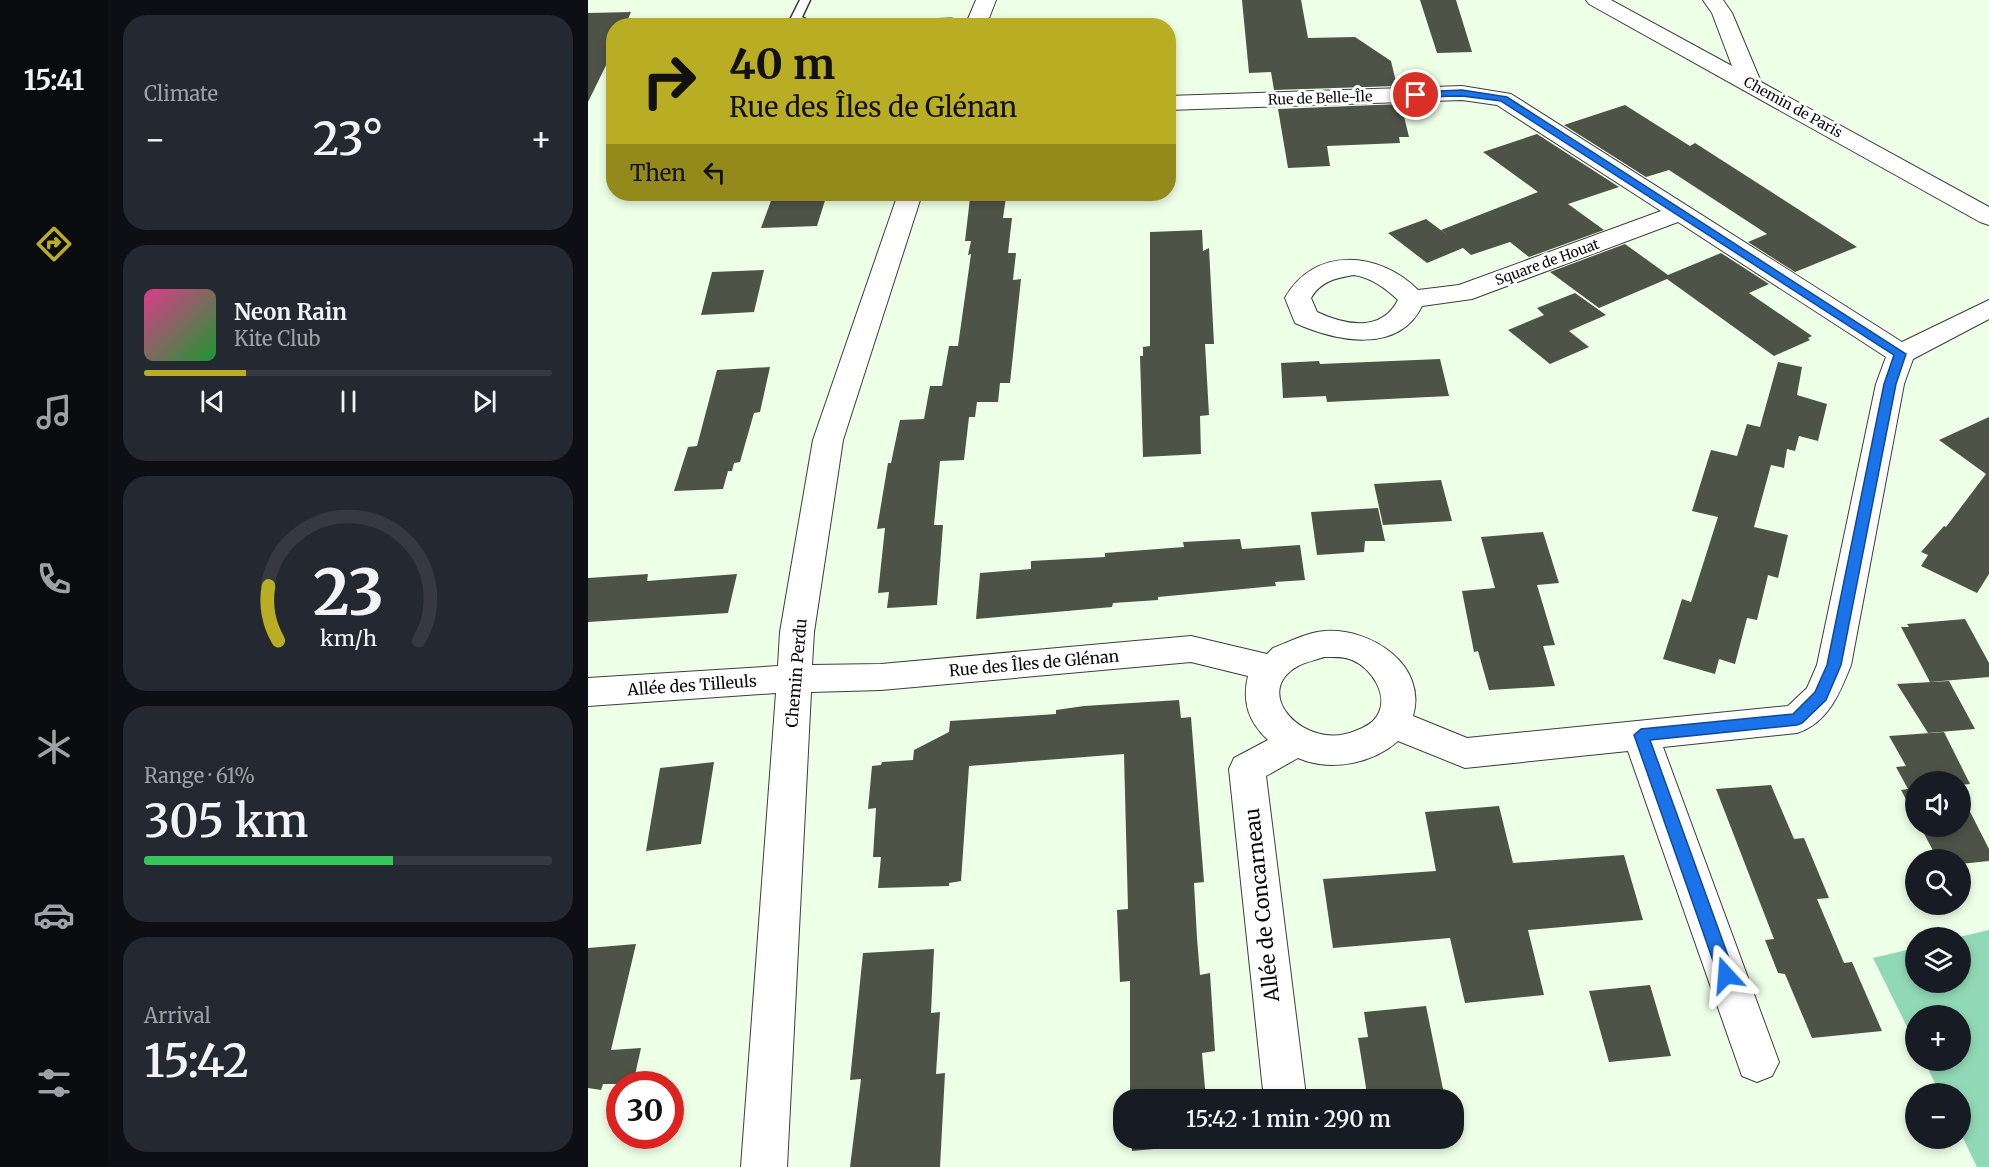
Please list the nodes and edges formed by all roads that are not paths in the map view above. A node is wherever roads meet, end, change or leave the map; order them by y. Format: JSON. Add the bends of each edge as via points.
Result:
{"nodes":[{"id":1,"x":805,"y":0,"type":"edge"},
{"id":2,"x":986,"y":0,"type":"edge"},
{"id":3,"x":1596,"y":0,"type":"edge"},
{"id":4,"x":1713,"y":0,"type":"edge"},
{"id":5,"x":796,"y":18,"type":"edge"},
{"id":6,"x":978,"y":18,"type":"edge"},
{"id":7,"x":1750,"y":83,"type":"junction"},
{"id":8,"x":1176,"y":103,"type":"edge"},
{"id":9,"x":908,"y":201,"type":"edge"},
{"id":10,"x":1679,"y":213,"type":"junction"},
{"id":11,"x":1989,"y":217,"type":"edge"},
{"id":12,"x":1412,"y":299,"type":"dead end"},
{"id":13,"x":1989,"y":308,"type":"edge"},
{"id":14,"x":1901,"y":354,"type":"junction"},
{"id":15,"x":1270,"y":668,"type":"junction"},
{"id":16,"x":795,"y":680,"type":"junction"},
{"id":17,"x":588,"y":692,"type":"edge"},
{"id":18,"x":1392,"y":723,"type":"junction"},
{"id":19,"x":1641,"y":735,"type":"junction"},
{"id":20,"x":1295,"y":743,"type":"junction"},
{"id":21,"x":1757,"y":1062,"type":"dead end"},
{"id":22,"x":1283,"y":1089,"type":"edge"},
{"id":23,"x":764,"y":1167,"type":"edge"}],
"edges":[{"from":1,"to":5,"type":"lane"},
{"from":2,"to":6,"type":"street"},
{"from":3,"to":7,"type":"street","name":"Chemin de Paris"},
{"from":4,"to":7,"type":"street"},
{"from":7,"to":11,"type":"street","name":"Chemin de Paris"},
{"from":8,"to":10,"type":"street","name":"Rue de Belle-Île","via":[[1462,93],[1503,99]]},
{"from":9,"to":16,"type":"street","name":"Chemin Perdu","via":[[828,440],[798,632]]},
{"from":10,"to":12,"type":"street","name":"Square de Houat","via":[[1463,293]]},
{"from":10,"to":14,"type":"street","name":"Rue de Belle-Île"},
{"from":13,"to":14,"type":"street"},
{"from":14,"to":19,"type":"street","via":[[1890,384],[1834,665],[1821,696],[1797,719]]},
{"from":15,"to":16,"type":"street","name":"Rue des Îles de Glénan","via":[[1191,649],[881,677]]},
{"from":15,"to":18,"type":"street","via":[[1302,647],[1343,645],[1363,651],[1393,675],[1399,691]]},
{"from":15,"to":20,"type":"street","via":[[1261,700],[1266,717],[1278,732]]},
{"from":16,"to":17,"type":"street","name":"Allée des Tilleuls"},
{"from":16,"to":23,"type":"street","name":"Chemin Perdu"},
{"from":18,"to":19,"type":"street","via":[[1465,753]]},
{"from":18,"to":20,"type":"street","via":[[1379,737],[1338,751],[1316,750]]},
{"from":19,"to":21,"type":"street"},
{"from":20,"to":22,"type":"street","name":"Allée de Concarneau","via":[[1247,769]]}]}
